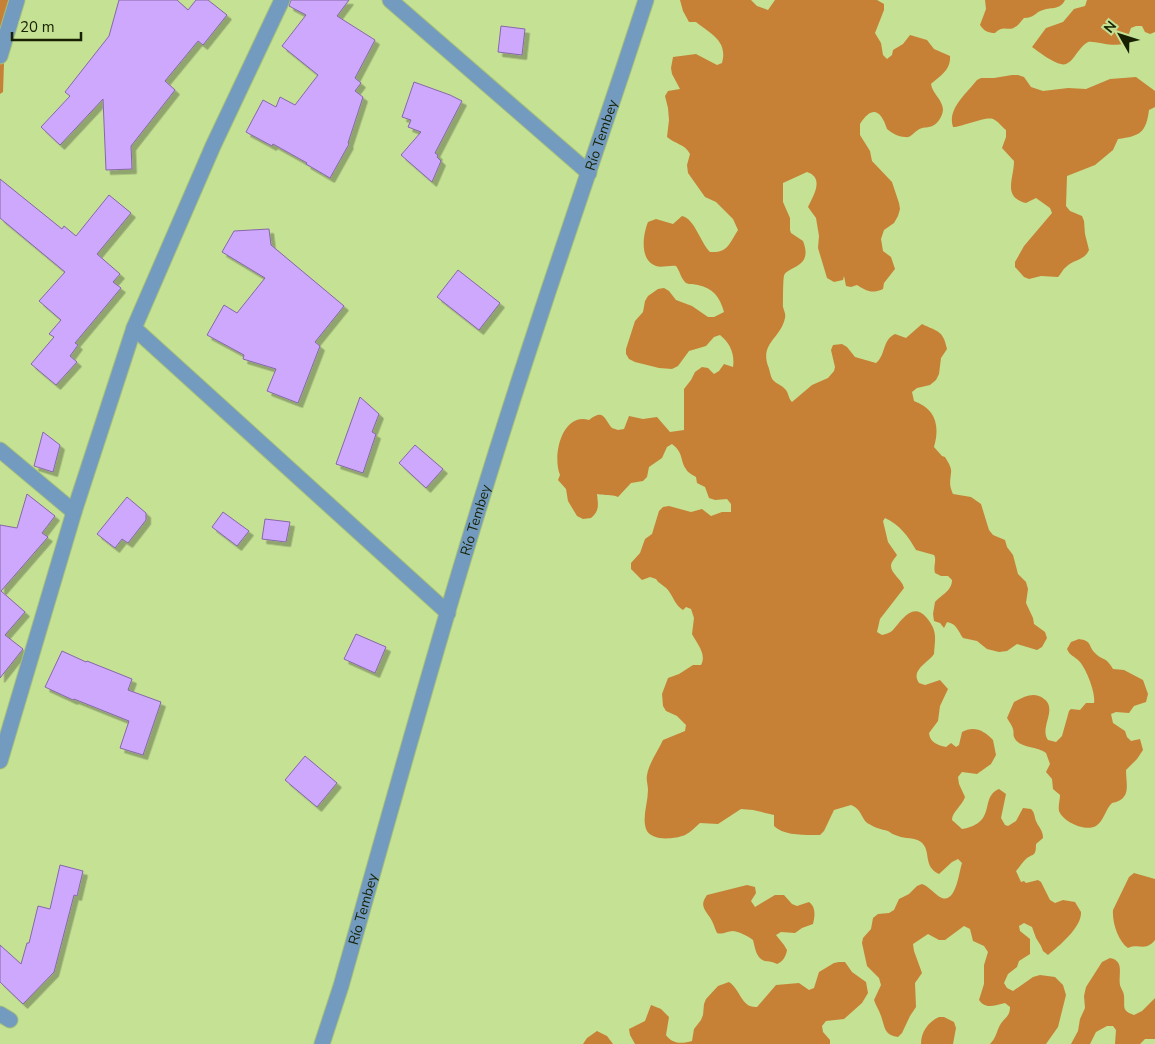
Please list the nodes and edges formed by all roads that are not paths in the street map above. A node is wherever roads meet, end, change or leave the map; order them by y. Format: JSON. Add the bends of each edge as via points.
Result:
{"nodes":[{"id":1,"x":17,"y":0,"type":"edge"},
{"id":2,"x":282,"y":0,"type":"edge"},
{"id":3,"x":390,"y":0,"type":"edge"},
{"id":4,"x":646,"y":0,"type":"edge"},
{"id":5,"x":0,"y":56,"type":"edge"},
{"id":6,"x":589,"y":173,"type":"junction"},
{"id":7,"x":134,"y":328,"type":"junction"},
{"id":8,"x":0,"y":450,"type":"edge"},
{"id":9,"x":74,"y":512,"type":"junction"},
{"id":10,"x":448,"y":614,"type":"junction"},
{"id":11,"x":0,"y":761,"type":"edge"},
{"id":12,"x":322,"y":1044,"type":"edge"}],
"edges":[{"from":1,"to":5,"type":"street"},
{"from":2,"to":7,"type":"street","via":[[213,146]]},
{"from":3,"to":6,"type":"street"},
{"from":4,"to":6,"type":"street","name":"Río Tembey"},
{"from":6,"to":10,"type":"street","name":"Río Tembey","via":[[525,361]]},
{"from":7,"to":9,"type":"street"},
{"from":7,"to":10,"type":"street"},
{"from":8,"to":9,"type":"street"},
{"from":9,"to":11,"type":"street"},
{"from":10,"to":12,"type":"street","name":"Río Tembey"}]}
